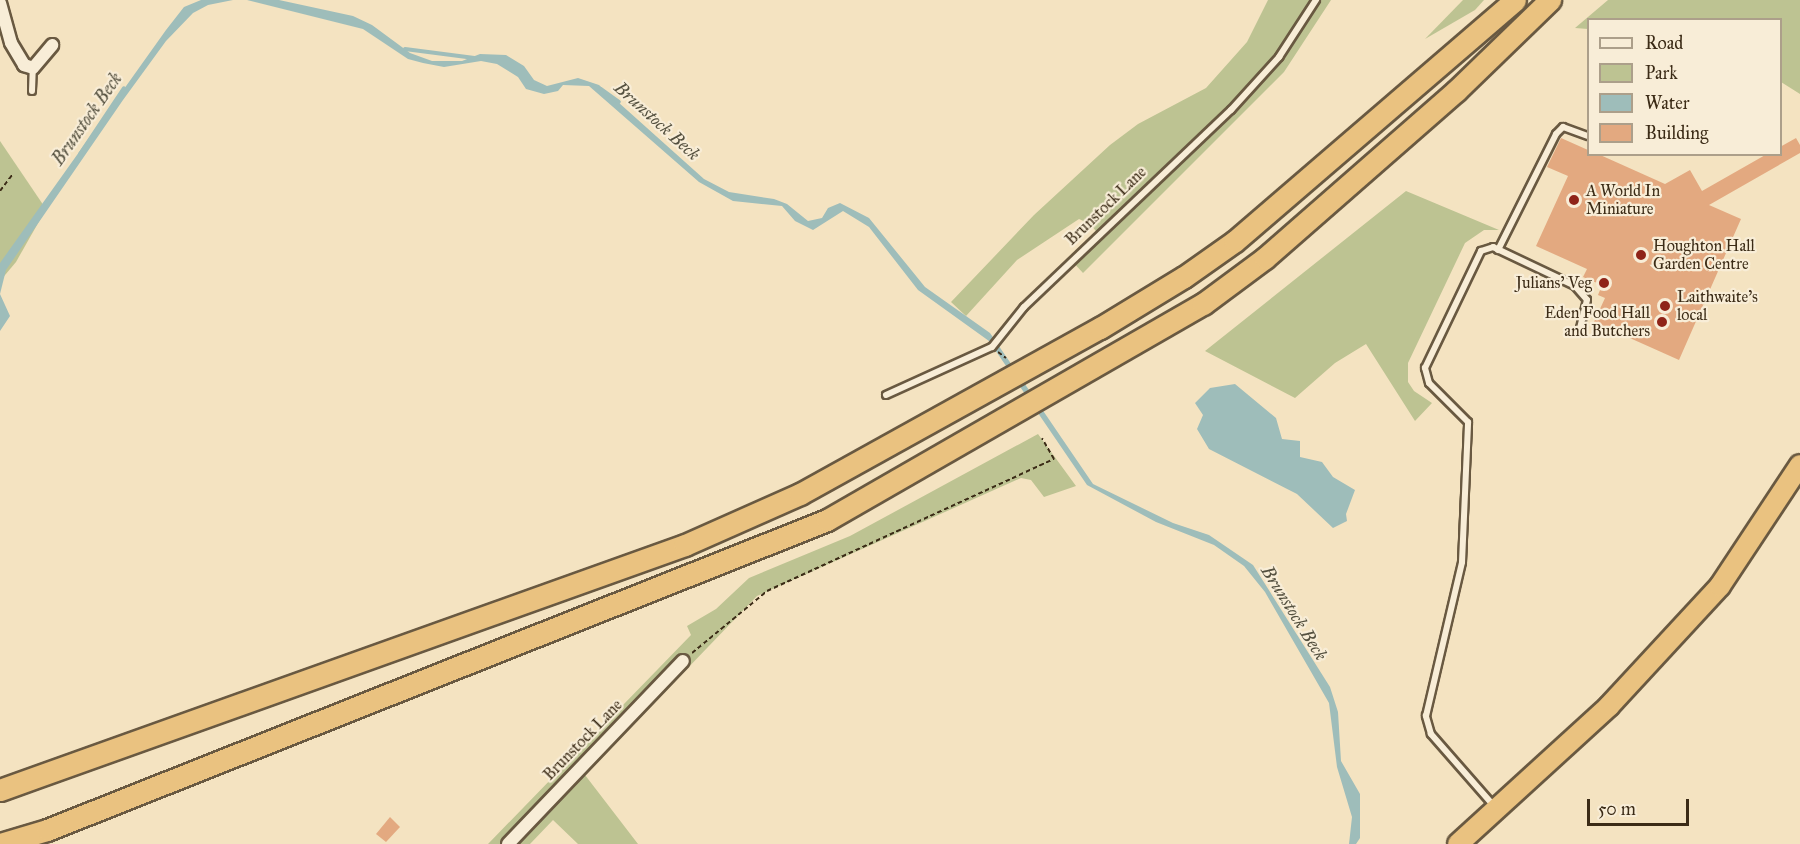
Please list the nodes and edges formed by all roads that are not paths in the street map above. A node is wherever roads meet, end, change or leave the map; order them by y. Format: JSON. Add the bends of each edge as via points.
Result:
{"nodes":[{"id":1,"x":1316,"y":0,"type":"edge"},
{"id":2,"x":1515,"y":0,"type":"edge"},
{"id":3,"x":1550,"y":0,"type":"edge"},
{"id":4,"x":0,"y":3,"type":"edge"},
{"id":5,"x":52,"y":45,"type":"dead end"},
{"id":6,"x":33,"y":68,"type":"junction"},
{"id":7,"x":32,"y":91,"type":"dead end"},
{"id":8,"x":1587,"y":136,"type":"edge"},
{"id":9,"x":1498,"y":250,"type":"junction"},
{"id":10,"x":1579,"y":333,"type":"dead end"},
{"id":11,"x":886,"y":395,"type":"dead end"},
{"id":12,"x":1800,"y":465,"type":"edge"},
{"id":13,"x":683,"y":661,"type":"road end"},
{"id":14,"x":0,"y":790,"type":"edge"},
{"id":15,"x":1497,"y":808,"type":"junction"},
{"id":16,"x":0,"y":844,"type":"edge"},
{"id":17,"x":508,"y":844,"type":"edge"},
{"id":18,"x":1458,"y":844,"type":"edge"}],
"edges":[{"from":1,"to":11,"type":"lane","name":"Brunstock Lane","via":[[1279,57],[1231,110],[1024,307],[992,347]]},
{"from":2,"to":14,"type":"highway","via":[[1235,241],[1184,277],[1100,328],[800,494],[685,544]]},
{"from":3,"to":16,"type":"highway","via":[[1456,91],[1265,258],[1203,304],[827,520],[47,830]]},
{"from":4,"to":6,"type":"street","via":[[18,58]]},
{"from":5,"to":6,"type":"street"},
{"from":6,"to":7,"type":"lane"},
{"from":8,"to":9,"type":"lane","via":[[1563,127],[1556,134]]},
{"from":9,"to":10,"type":"lane","via":[[1575,286],[1587,300]]},
{"from":9,"to":15,"type":"lane","via":[[1480,251],[1425,368],[1429,383],[1468,422],[1462,562],[1426,717],[1431,734]]},
{"from":12,"to":15,"type":"highway","via":[[1719,586],[1609,706]]},
{"from":13,"to":17,"type":"street","name":"Brunstock Lane"},
{"from":15,"to":18,"type":"highway"}]}
